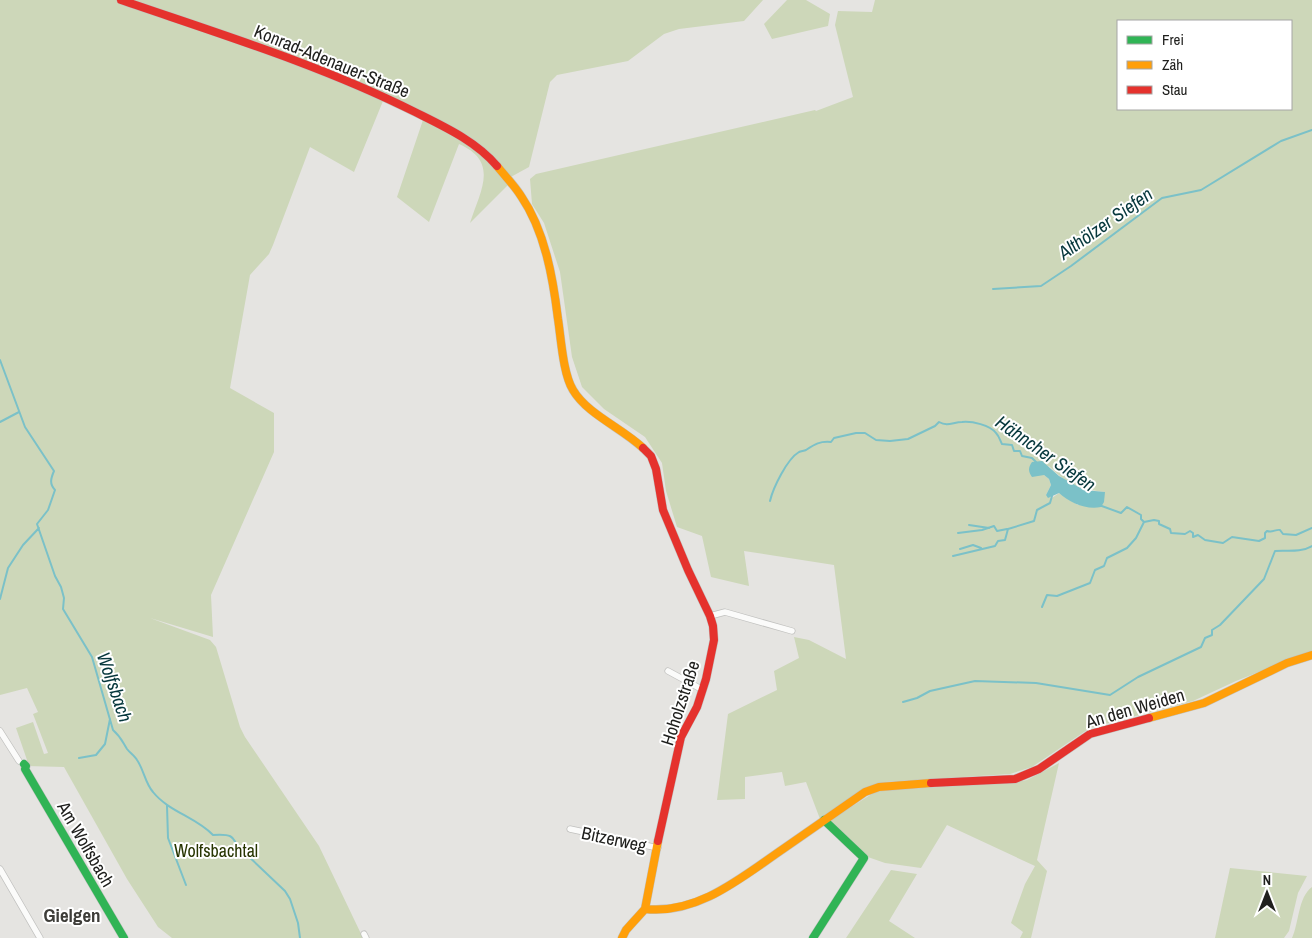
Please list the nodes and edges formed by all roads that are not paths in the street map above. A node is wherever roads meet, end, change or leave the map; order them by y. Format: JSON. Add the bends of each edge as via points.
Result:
{"nodes":[{"id":1,"x":121,"y":0,"type":"edge"},
{"id":2,"x":657,"y":476,"type":"joint"},
{"id":3,"x":710,"y":616,"type":"junction"},
{"id":4,"x":792,"y":631,"type":"dead end"},
{"id":5,"x":1312,"y":655,"type":"edge"},
{"id":6,"x":668,"y":672,"type":"dead end"},
{"id":7,"x":703,"y":690,"type":"junction"},
{"id":8,"x":0,"y":731,"type":"edge"},
{"id":9,"x":3,"y":739,"type":"edge"},
{"id":10,"x":22,"y":763,"type":"joint"},
{"id":11,"x":826,"y":819,"type":"junction"},
{"id":12,"x":570,"y":829,"type":"dead end"},
{"id":13,"x":658,"y":848,"type":"junction"},
{"id":14,"x":0,"y":870,"type":"edge"},
{"id":15,"x":645,"y":909,"type":"junction"},
{"id":16,"x":620,"y":937,"type":"edge"},
{"id":17,"x":40,"y":938,"type":"edge"},
{"id":18,"x":124,"y":938,"type":"edge"},
{"id":19,"x":813,"y":938,"type":"edge"}],
"edges":[{"from":1,"to":2,"type":"street","name":"Konrad-Adenauer-Straße","via":[[288,57],[372,91],[471,143],[494,163],[513,184],[533,218],[546,255],[572,389],[586,406],[648,452],[655,463]]},
{"from":2,"to":3,"type":"street","name":"Hoholzstraße","via":[[669,526]]},
{"from":3,"to":4,"type":"street","via":[[725,612]]},
{"from":3,"to":7,"type":"street","name":"Hoholzstraße","via":[[714,640]]},
{"from":5,"to":11,"type":"street","name":"An den Weiden","via":[[1204,703],[1090,734],[1028,775],[1015,779],[879,787],[865,792]]},
{"from":6,"to":7,"type":"street"},
{"from":7,"to":13,"type":"street","name":"Hoholzstraße","via":[[681,737]]},
{"from":8,"to":9,"type":"street","name":"Am Wolfsbach"},
{"from":9,"to":10,"type":"street","name":"Am Wolfsbach"},
{"from":10,"to":18,"type":"street","name":"Am Wolfsbach"},
{"from":11,"to":15,"type":"street","name":"An den Weiden","via":[[723,890],[675,907],[657,911]]},
{"from":11,"to":19,"type":"street","via":[[864,858]]},
{"from":12,"to":13,"type":"street","name":"Bitzerweg"},
{"from":13,"to":15,"type":"street","name":"Hoholzstraße"},
{"from":14,"to":17,"type":"street"},
{"from":15,"to":16,"type":"street"}]}
